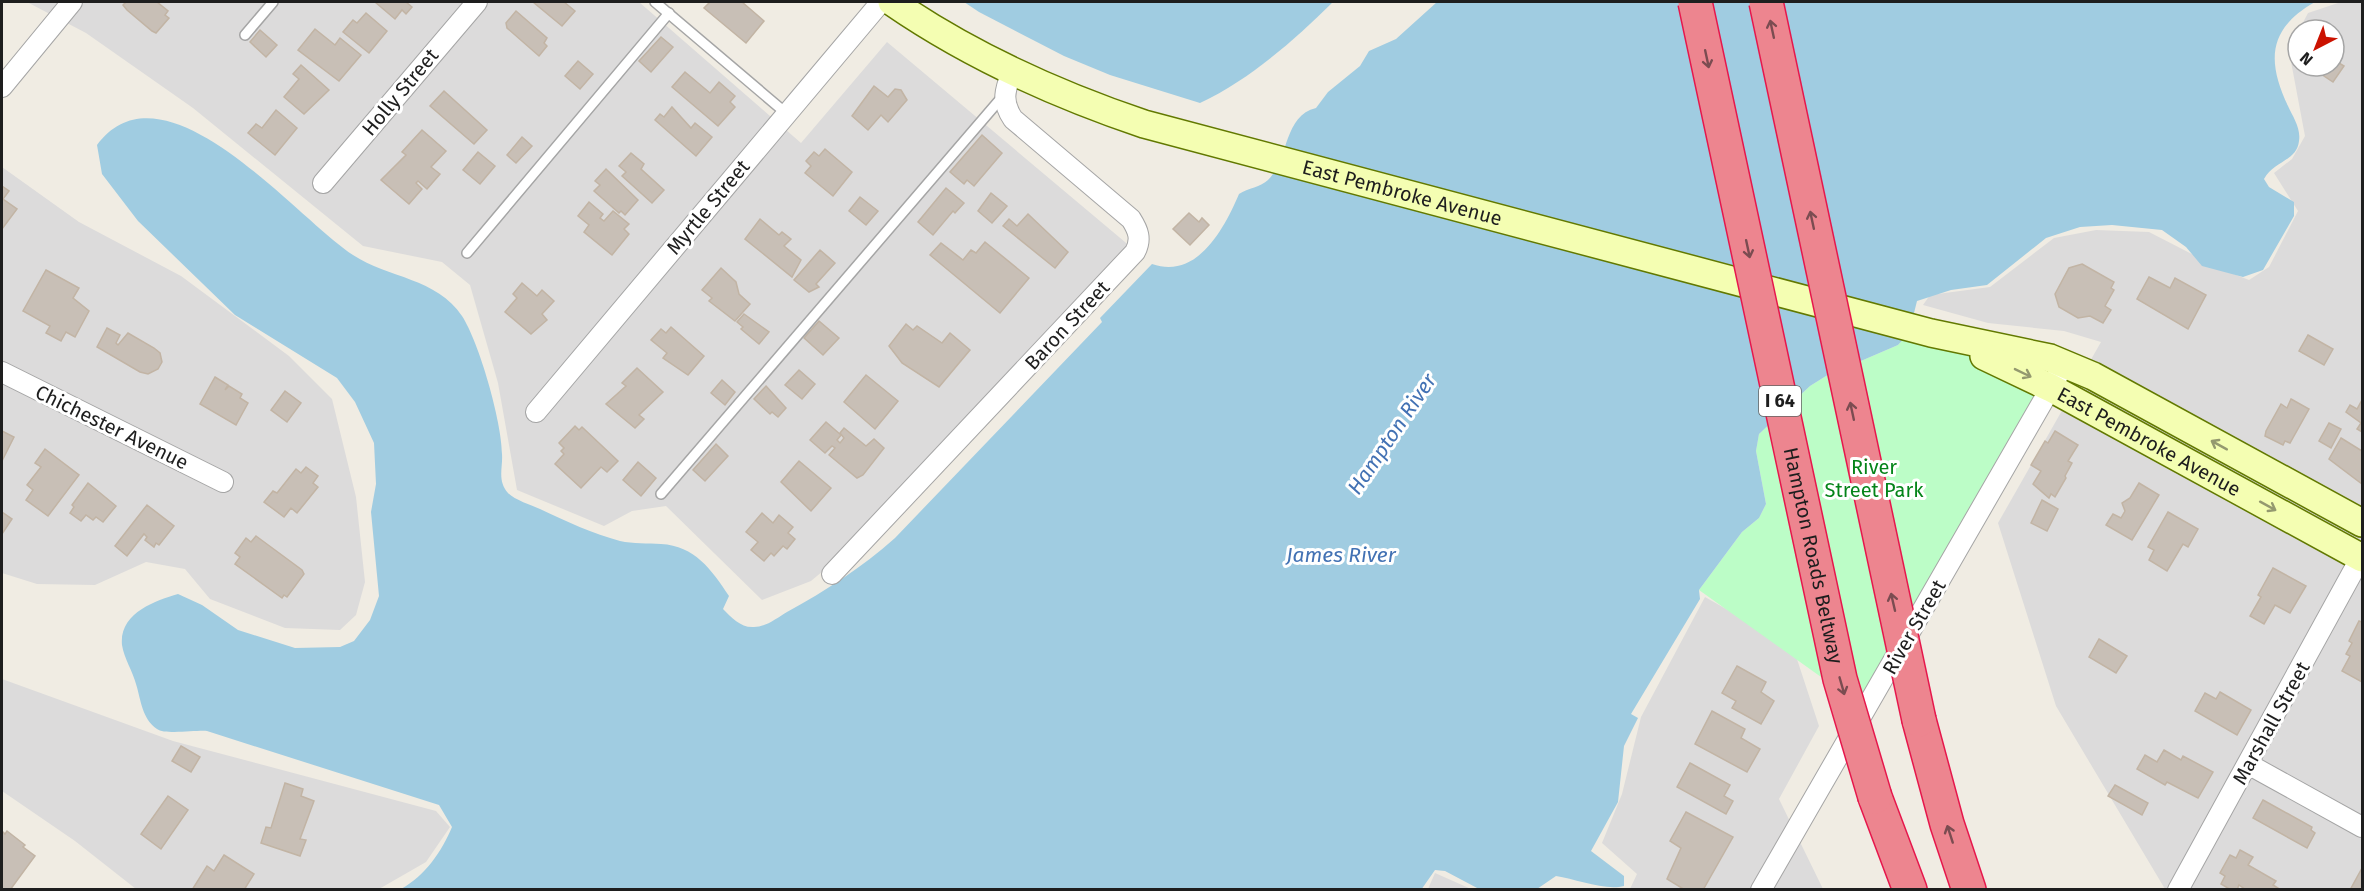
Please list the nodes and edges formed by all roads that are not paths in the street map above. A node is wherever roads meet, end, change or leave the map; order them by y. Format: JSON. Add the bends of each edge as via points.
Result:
{"nodes":[{"id":1,"x":72,"y":2,"type":"edge"},
{"id":2,"x":273,"y":2,"type":"edge"},
{"id":3,"x":477,"y":2,"type":"edge"},
{"id":4,"x":655,"y":2,"type":"edge"},
{"id":5,"x":881,"y":2,"type":"edge"},
{"id":6,"x":892,"y":2,"type":"edge"},
{"id":7,"x":1695,"y":2,"type":"edge"},
{"id":8,"x":1766,"y":2,"type":"edge"},
{"id":9,"x":669,"y":13,"type":"junction"},
{"id":10,"x":245,"y":35,"type":"dead end"},
{"id":11,"x":1008,"y":83,"type":"junction"},
{"id":12,"x":2,"y":87,"type":"edge"},
{"id":13,"x":787,"y":114,"type":"junction"},
{"id":14,"x":323,"y":183,"type":"dead end"},
{"id":15,"x":467,"y":253,"type":"dead end"},
{"id":16,"x":1931,"y":333,"type":"junction"},
{"id":17,"x":2065,"y":363,"type":"junction"},
{"id":18,"x":2,"y":372,"type":"edge"},
{"id":19,"x":2051,"y":388,"type":"junction"},
{"id":20,"x":536,"y":412,"type":"dead end"},
{"id":21,"x":223,"y":482,"type":"dead end"},
{"id":22,"x":661,"y":494,"type":"dead end"},
{"id":23,"x":2362,"y":523,"type":"edge"},
{"id":24,"x":2362,"y":557,"type":"edge"},
{"id":25,"x":832,"y":574,"type":"dead end"},
{"id":26,"x":2248,"y":764,"type":"junction"},
{"id":27,"x":2362,"y":827,"type":"edge"},
{"id":28,"x":1761,"y":890,"type":"edge"},
{"id":29,"x":1910,"y":890,"type":"edge"},
{"id":30,"x":1969,"y":890,"type":"edge"},
{"id":31,"x":2178,"y":890,"type":"edge"}],
"edges":[{"from":1,"to":12,"type":"street"},
{"from":2,"to":10,"type":"lane"},
{"from":3,"to":14,"type":"street","name":"Holly Street"},
{"from":4,"to":9,"type":"lane"},
{"from":5,"to":13,"type":"street","name":"Myrtle Street"},
{"from":6,"to":11,"type":"main road","name":"East Pembroke Avenue","via":[[944,34]]},
{"from":7,"to":29,"type":"highway","name":"Hampton Roads Beltway","number":"I 64","one_way":true,"bridge":true,"via":[[1840,679],[1875,798]]},
{"from":30,"to":8,"type":"highway","one_way":true,"bridge":true,"via":[[1919,720]]},
{"from":9,"to":13,"type":"lane"},
{"from":9,"to":15,"type":"lane"},
{"from":11,"to":16,"type":"main road","name":"East Pembroke Avenue","bridge":true,"via":[[1250,153]]},
{"from":11,"to":22,"type":"lane"},
{"from":11,"to":25,"type":"street","name":"Baron Street","via":[[1006,108],[1020,126],[1131,219],[1139,245]]},
{"from":13,"to":20,"type":"street","name":"Myrtle Street"},
{"from":16,"to":17,"type":"main road","name":"East Pembroke Avenue"},
{"from":16,"to":19,"type":"main road","name":"East Pembroke Avenue","one_way":true},
{"from":17,"to":19,"type":"street","name":"River Street"},
{"from":23,"to":17,"type":"main road","name":"East Pembroke Avenue","one_way":true},
{"from":18,"to":21,"type":"street","name":"Chichester Avenue"},
{"from":19,"to":24,"type":"main road","name":"East Pembroke Avenue","one_way":true},
{"from":19,"to":28,"type":"street","name":"River Street"},
{"from":24,"to":26,"type":"street","name":"Marshall Street"},
{"from":26,"to":27,"type":"street"},
{"from":26,"to":31,"type":"street","name":"Marshall Street"}]}
